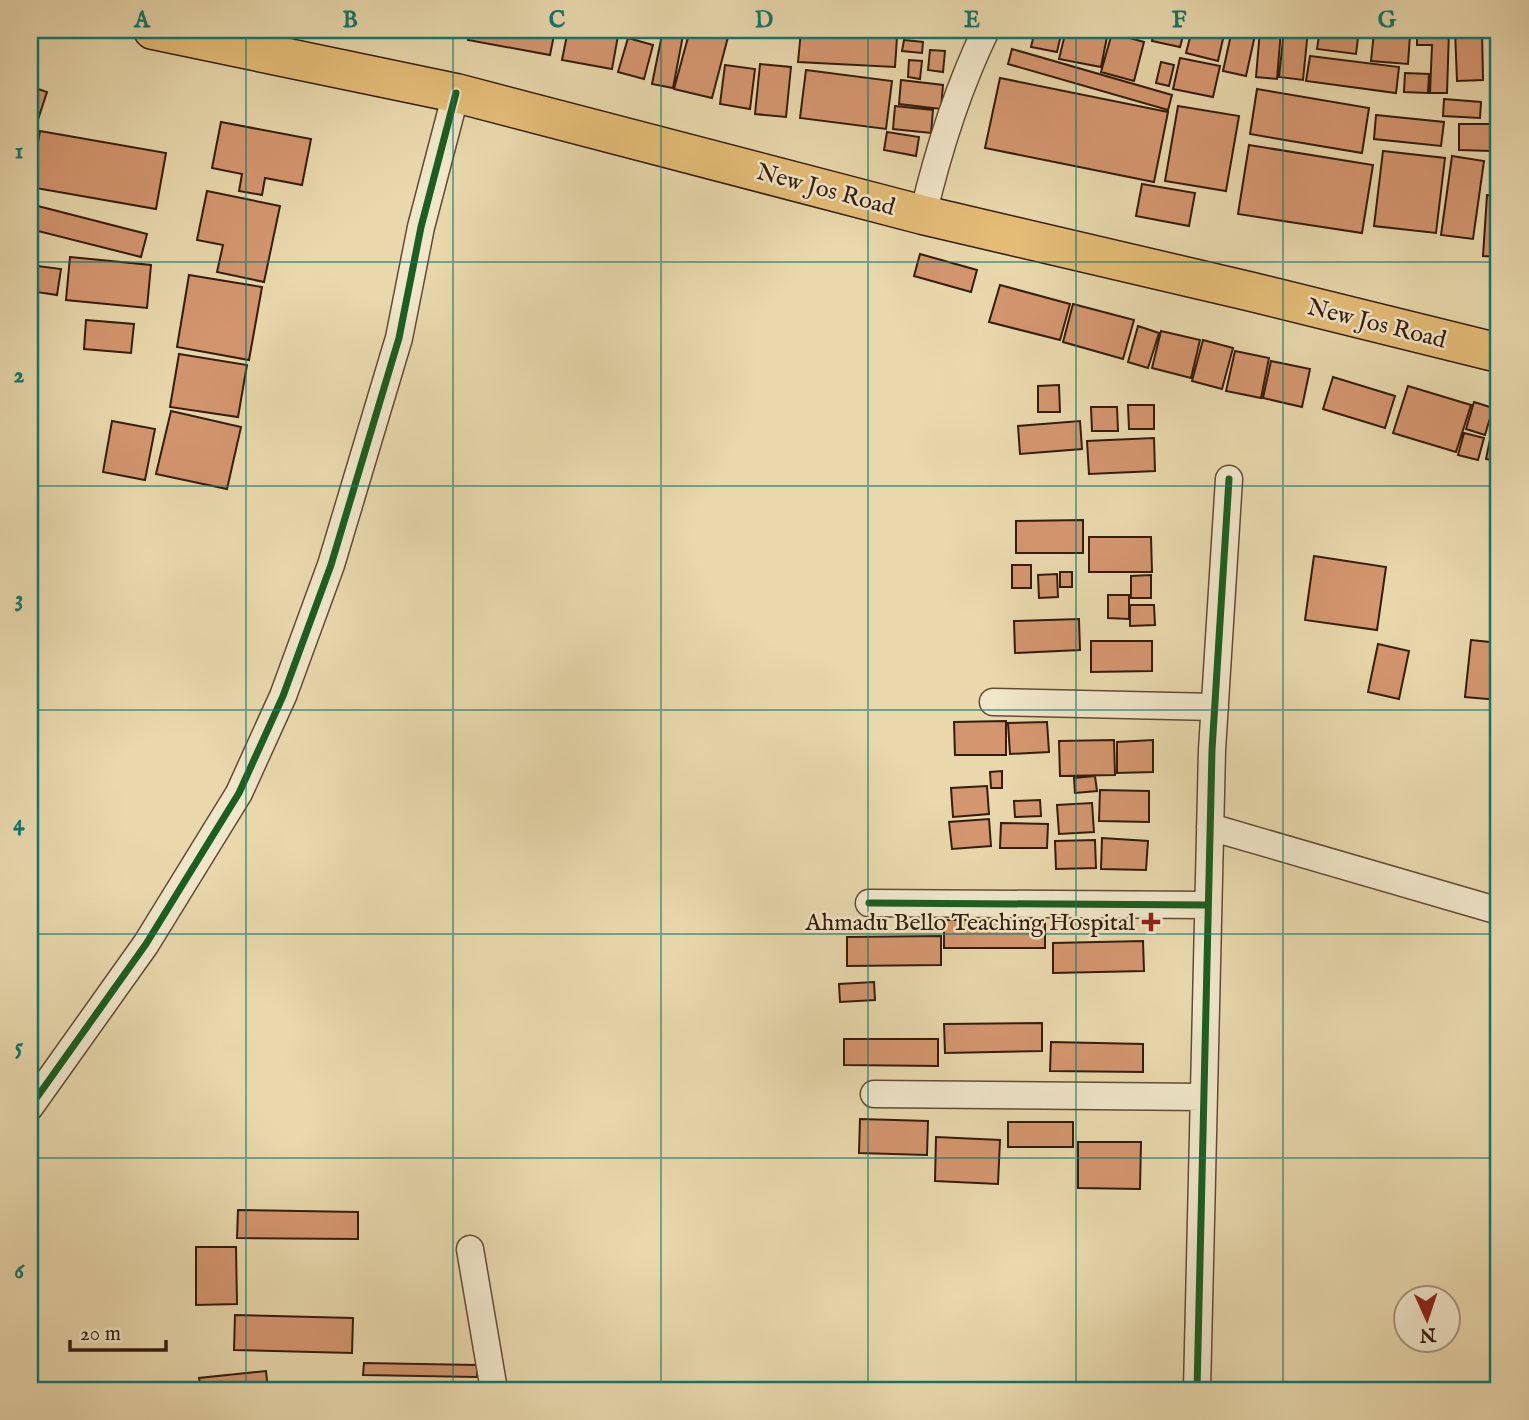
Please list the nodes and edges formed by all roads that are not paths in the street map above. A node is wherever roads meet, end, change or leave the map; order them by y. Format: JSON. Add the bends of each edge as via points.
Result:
{"nodes":[{"id":1,"x":986,"y":30,"type":"edge"},
{"id":2,"x":165,"y":31,"type":"edge"},
{"id":3,"x":456,"y":93,"type":"junction"},
{"id":4,"x":923,"y":215,"type":"junction"},
{"id":5,"x":1499,"y":353,"type":"edge"},
{"id":6,"x":1229,"y":479,"type":"dead end"},
{"id":7,"x":993,"y":702,"type":"dead end"},
{"id":8,"x":1215,"y":707,"type":"junction"},
{"id":9,"x":1210,"y":827,"type":"junction"},
{"id":10,"x":869,"y":903,"type":"dead end"},
{"id":11,"x":1208,"y":905,"type":"junction"},
{"id":12,"x":1499,"y":911,"type":"edge"},
{"id":13,"x":874,"y":1094,"type":"dead end"},
{"id":14,"x":1203,"y":1097,"type":"junction"},
{"id":15,"x":30,"y":1107,"type":"edge"},
{"id":16,"x":470,"y":1249,"type":"dead end"},
{"id":17,"x":494,"y":1390,"type":"edge"},
{"id":18,"x":1197,"y":1390,"type":"edge"}],
"edges":[{"from":1,"to":4,"type":"street","via":[[968,68]]},
{"from":2,"to":3,"type":"highway","name":"New Jos Road"},
{"from":3,"to":4,"type":"highway","name":"New Jos Road"},
{"from":3,"to":15,"type":"street","via":[[421,227],[399,338],[331,565],[283,696],[239,793],[146,944]]},
{"from":4,"to":5,"type":"highway","name":"New Jos Road"},
{"from":6,"to":8,"type":"street"},
{"from":7,"to":8,"type":"street"},
{"from":8,"to":9,"type":"street"},
{"from":9,"to":11,"type":"street"},
{"from":9,"to":12,"type":"street"},
{"from":10,"to":11,"type":"street"},
{"from":11,"to":14,"type":"street"},
{"from":13,"to":14,"type":"street"},
{"from":14,"to":18,"type":"street"},
{"from":16,"to":17,"type":"street"}]}
